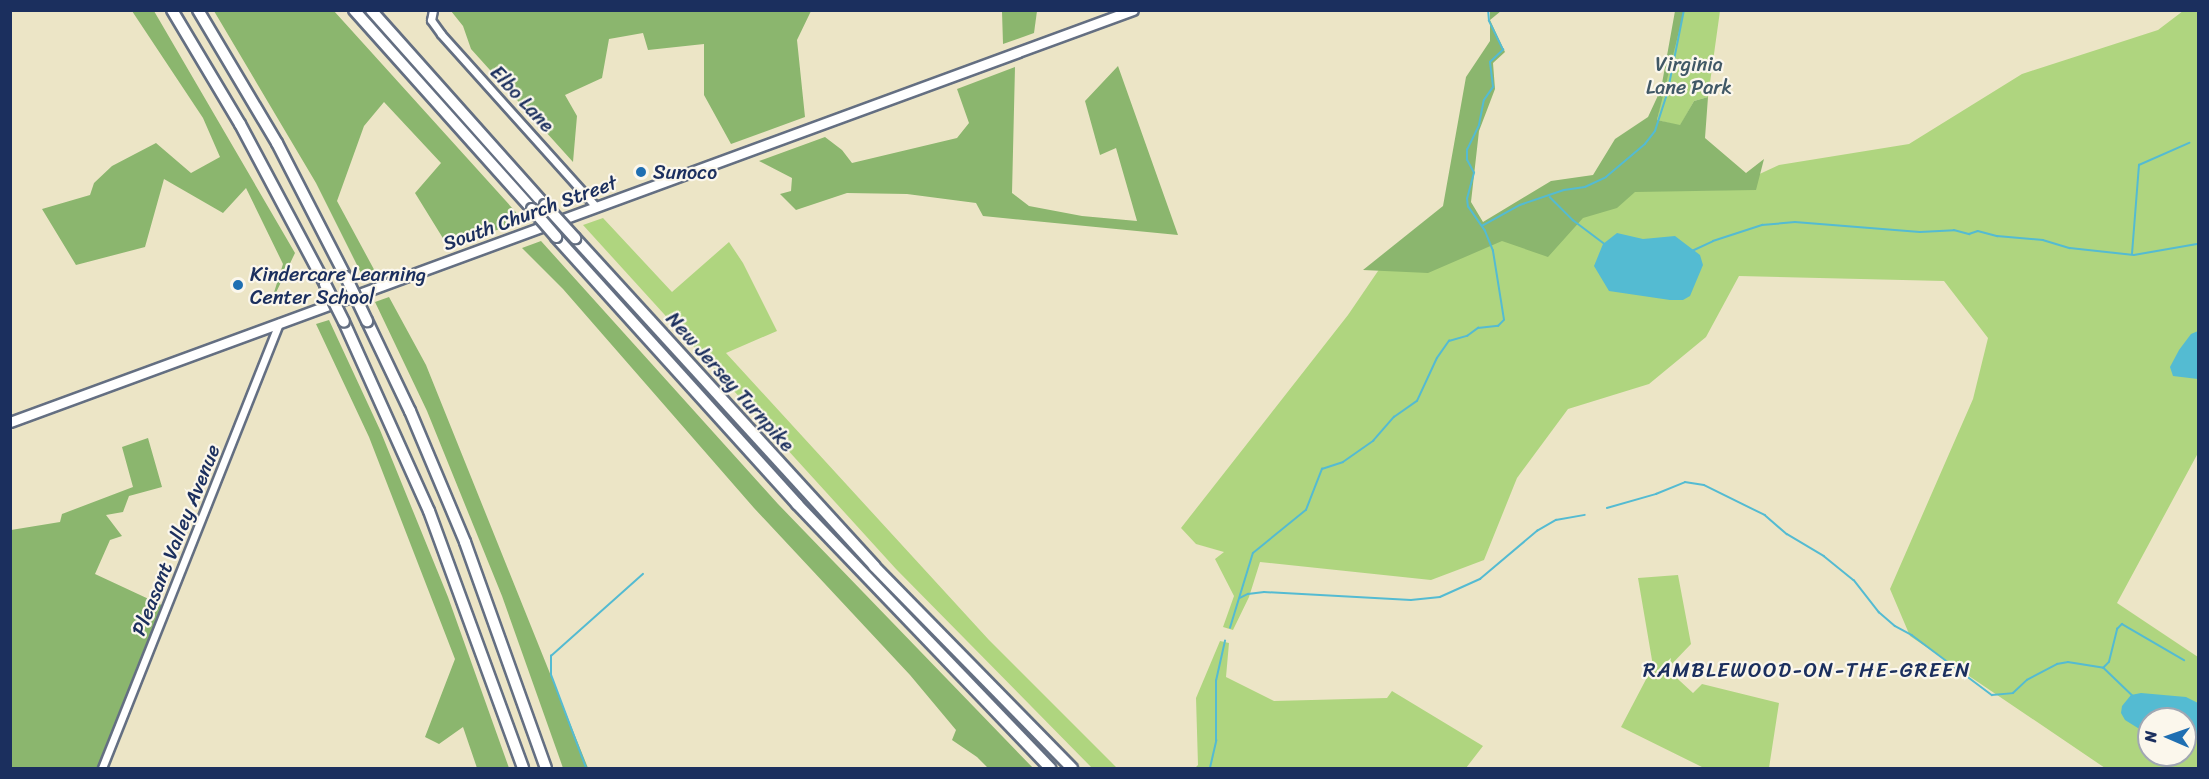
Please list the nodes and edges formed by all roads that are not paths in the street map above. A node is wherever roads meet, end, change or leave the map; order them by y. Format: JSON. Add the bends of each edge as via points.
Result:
{"nodes":[{"id":1,"x":172,"y":10,"type":"edge"},
{"id":2,"x":198,"y":10,"type":"edge"},
{"id":3,"x":354,"y":10,"type":"edge"},
{"id":4,"x":371,"y":10,"type":"edge"},
{"id":5,"x":433,"y":10,"type":"edge"},
{"id":6,"x":1133,"y":10,"type":"edge"},
{"id":7,"x":596,"y":207,"type":"junction"},
{"id":8,"x":279,"y":324,"type":"junction"},
{"id":9,"x":10,"y":422,"type":"edge"},
{"id":10,"x":102,"y":768,"type":"edge"},
{"id":11,"x":523,"y":768,"type":"edge"},
{"id":12,"x":546,"y":768,"type":"edge"},
{"id":13,"x":1050,"y":768,"type":"edge"},
{"id":14,"x":1072,"y":768,"type":"edge"}],
"edges":[{"from":1,"to":11,"type":"highway","bridge":true,"via":[[246,134],[344,322],[429,511]]},
{"from":2,"to":12,"type":"highway","bridge":true,"via":[[277,143],[410,411],[465,542]]},
{"from":3,"to":13,"type":"highway","name":"New Jersey Turnpike","bridge":true,"via":[[797,504]]},
{"from":4,"to":14,"type":"highway","name":"New Jersey Turnpike","bridge":true,"via":[[874,567]]},
{"from":5,"to":7,"type":"street","name":"Elbo Lane","via":[[431,20],[441,34]]},
{"from":6,"to":7,"type":"main road","name":"South Church Street"},
{"from":7,"to":8,"type":"main road","name":"South Church Street"},
{"from":8,"to":9,"type":"main road","name":"South Church Street"},
{"from":8,"to":10,"type":"street","name":"Pleasant Valley Avenue"}]}
